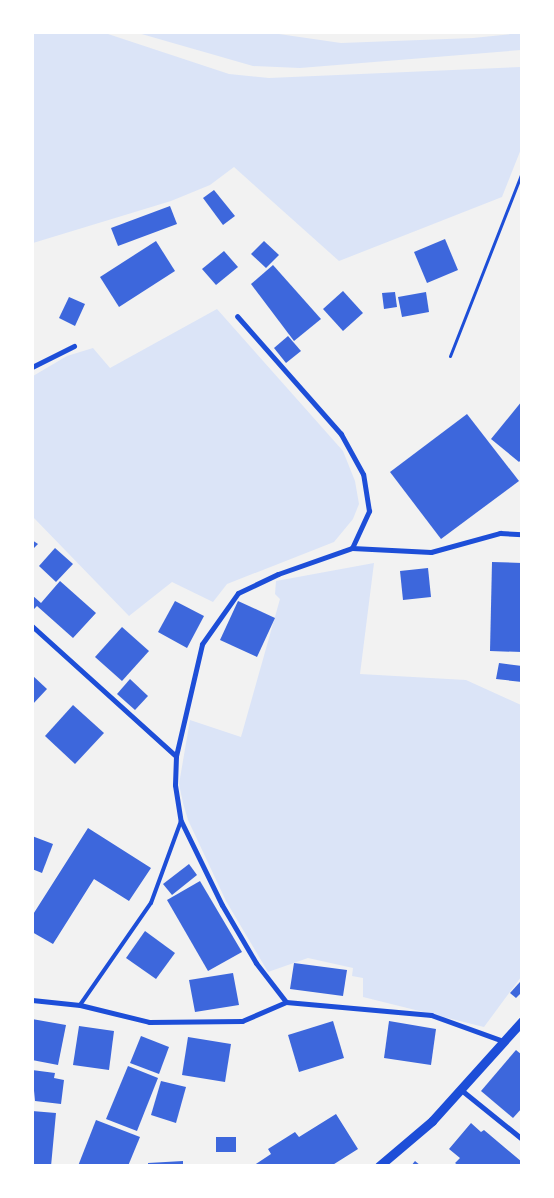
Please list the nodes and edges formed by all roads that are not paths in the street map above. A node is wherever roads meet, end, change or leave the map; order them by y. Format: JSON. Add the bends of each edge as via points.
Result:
{"nodes":[{"id":1,"x":237,"y":316,"type":"dead end"},
{"id":2,"x":74,"y":346,"type":"dead end"},
{"id":3,"x":32,"y":367,"type":"edge"},
{"id":4,"x":522,"y":534,"type":"edge"},
{"id":5,"x":352,"y":548,"type":"junction"},
{"id":6,"x":32,"y":626,"type":"edge"},
{"id":7,"x":176,"y":756,"type":"junction"},
{"id":8,"x":181,"y":822,"type":"junction"},
{"id":9,"x":32,"y":1000,"type":"edge"},
{"id":10,"x":286,"y":1002,"type":"junction"},
{"id":11,"x":80,"y":1005,"type":"junction"},
{"id":12,"x":522,"y":1021,"type":"edge"},
{"id":13,"x":503,"y":1041,"type":"junction"},
{"id":14,"x":460,"y":1090,"type":"junction"},
{"id":15,"x":522,"y":1140,"type":"edge"},
{"id":16,"x":379,"y":1166,"type":"edge"}],
"edges":[{"from":1,"to":5,"type":"street","via":[[341,434],[363,474],[369,512]]},
{"from":2,"to":3,"type":"street"},
{"from":4,"to":5,"type":"street","via":[[500,533],[431,552]]},
{"from":5,"to":7,"type":"street","via":[[278,574],[238,593],[202,644]]},
{"from":6,"to":7,"type":"street"},
{"from":7,"to":8,"type":"street","via":[[175,785]]},
{"from":8,"to":10,"type":"street","via":[[222,905],[256,963]]},
{"from":8,"to":11,"type":"lane","via":[[151,903]]},
{"from":9,"to":11,"type":"street"},
{"from":10,"to":11,"type":"street","via":[[242,1021],[148,1022]]},
{"from":10,"to":13,"type":"street","via":[[431,1015]]},
{"from":12,"to":13,"type":"street"},
{"from":13,"to":14,"type":"street"},
{"from":14,"to":15,"type":"street"},
{"from":14,"to":16,"type":"street","via":[[432,1121]]}]}
